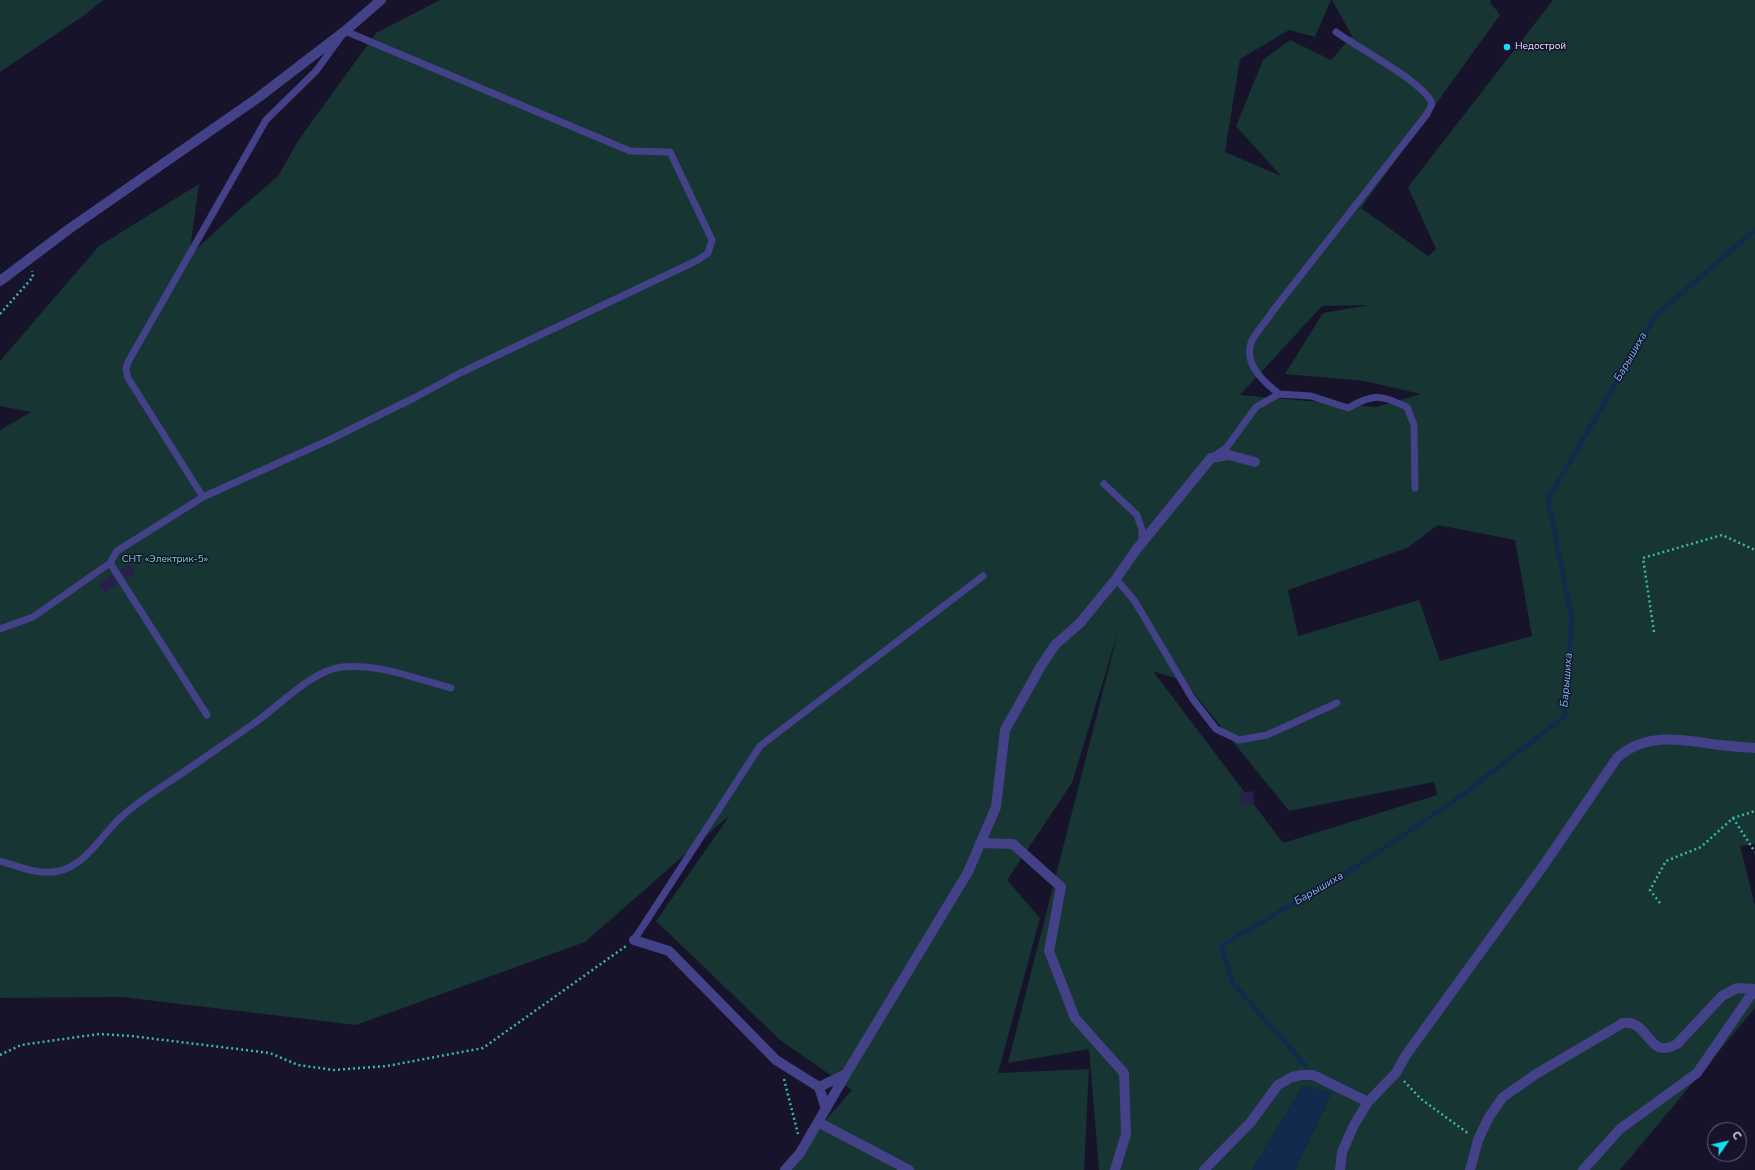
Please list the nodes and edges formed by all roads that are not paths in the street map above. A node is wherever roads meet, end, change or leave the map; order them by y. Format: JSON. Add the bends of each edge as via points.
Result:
{"nodes":[{"id":1,"x":381,"y":0,"type":"edge"},
{"id":2,"x":345,"y":31,"type":"junction"},
{"id":3,"x":1336,"y":32,"type":"dead end"},
{"id":4,"x":0,"y":281,"type":"edge"},
{"id":5,"x":1279,"y":394,"type":"junction"},
{"id":6,"x":1211,"y":458,"type":"junction"},
{"id":7,"x":1255,"y":462,"type":"dead end"},
{"id":8,"x":1104,"y":484,"type":"dead end"},
{"id":9,"x":1415,"y":488,"type":"dead end"},
{"id":10,"x":203,"y":497,"type":"junction"},
{"id":11,"x":1142,"y":543,"type":"junction"},
{"id":12,"x":110,"y":563,"type":"junction"},
{"id":13,"x":983,"y":576,"type":"dead end"},
{"id":14,"x":1116,"y":579,"type":"junction"},
{"id":15,"x":0,"y":628,"type":"edge"},
{"id":16,"x":451,"y":688,"type":"dead end"},
{"id":17,"x":1336,"y":703,"type":"dead end"},
{"id":18,"x":207,"y":715,"type":"dead end"},
{"id":19,"x":1755,"y":748,"type":"edge"},
{"id":20,"x":980,"y":843,"type":"junction"},
{"id":21,"x":0,"y":861,"type":"edge"},
{"id":22,"x":634,"y":940,"type":"joint"},
{"id":23,"x":1755,"y":989,"type":"edge"},
{"id":24,"x":846,"y":1074,"type":"junction"},
{"id":25,"x":819,"y":1087,"type":"junction"},
{"id":26,"x":1368,"y":1102,"type":"junction"},
{"id":27,"x":826,"y":1109,"type":"junction"},
{"id":28,"x":818,"y":1122,"type":"junction"},
{"id":29,"x":785,"y":1170,"type":"edge"},
{"id":30,"x":909,"y":1170,"type":"edge"},
{"id":31,"x":1115,"y":1170,"type":"edge"},
{"id":32,"x":1204,"y":1170,"type":"edge"},
{"id":33,"x":1340,"y":1170,"type":"edge"},
{"id":34,"x":1470,"y":1170,"type":"edge"},
{"id":35,"x":1583,"y":1170,"type":"edge"}],
"edges":[{"from":1,"to":2,"type":"street"},
{"from":2,"to":4,"type":"street","via":[[259,97],[69,229]]},
{"from":2,"to":10,"type":"lane","via":[[316,71],[266,120],[128,362],[128,378]]},
{"from":2,"to":10,"type":"lane","via":[[630,151],[670,152],[712,240],[710,247],[708,253],[698,260],[460,373],[329,440]]},
{"from":3,"to":5,"type":"lane","via":[[1418,87],[1431,98],[1432,104],[1427,114],[1272,312],[1251,343],[1250,360],[1263,381]]},
{"from":5,"to":6,"type":"lane","via":[[1256,407],[1227,447]]},
{"from":5,"to":9,"type":"lane","via":[[1311,396],[1348,408],[1364,399],[1384,397],[1407,407],[1414,425]]},
{"from":6,"to":7,"type":"street","via":[[1229,455]]},
{"from":6,"to":11,"type":"street"},
{"from":8,"to":11,"type":"lane","via":[[1136,515],[1142,530]]},
{"from":10,"to":12,"type":"lane","via":[[117,551]]},
{"from":11,"to":14,"type":"street"},
{"from":12,"to":15,"type":"lane","via":[[33,617]]},
{"from":12,"to":18,"type":"lane"},
{"from":13,"to":22,"type":"lane","via":[[760,746]]},
{"from":14,"to":17,"type":"lane","via":[[1134,600],[1192,698],[1216,729],[1239,740],[1267,735]]},
{"from":14,"to":20,"type":"street","via":[[1080,624],[1055,645],[1005,730],[996,807]]},
{"from":16,"to":21,"type":"lane","via":[[360,666],[340,667],[323,673],[139,802],[119,819],[87,856],[71,867],[45,872]]},
{"from":19,"to":26,"type":"street","via":[[1677,738],[1643,743],[1625,751],[1614,762],[1530,885],[1406,1055],[1396,1073]]},
{"from":20,"to":24,"type":"street","via":[[968,872]]},
{"from":20,"to":31,"type":"street","via":[[1013,844],[1061,887],[1049,951],[1075,1018],[1124,1073],[1126,1134]]},
{"from":22,"to":25,"type":"street","via":[[669,951],[776,1060]]},
{"from":23,"to":34,"type":"street","via":[[1737,988],[1722,996],[1677,1044],[1668,1048],[1657,1047],[1638,1025],[1623,1023],[1536,1074],[1503,1097],[1489,1117],[1478,1140]]},
{"from":23,"to":35,"type":"street","via":[[1697,1072],[1620,1129]]},
{"from":24,"to":25,"type":"street"},
{"from":24,"to":27,"type":"street"},
{"from":25,"to":27,"type":"street"},
{"from":26,"to":32,"type":"street","via":[[1313,1075],[1292,1077],[1278,1085],[1250,1123]]},
{"from":26,"to":33,"type":"street","via":[[1342,1152]]},
{"from":27,"to":28,"type":"street"},
{"from":28,"to":29,"type":"street","via":[[800,1153]]},
{"from":28,"to":30,"type":"street"}]}
